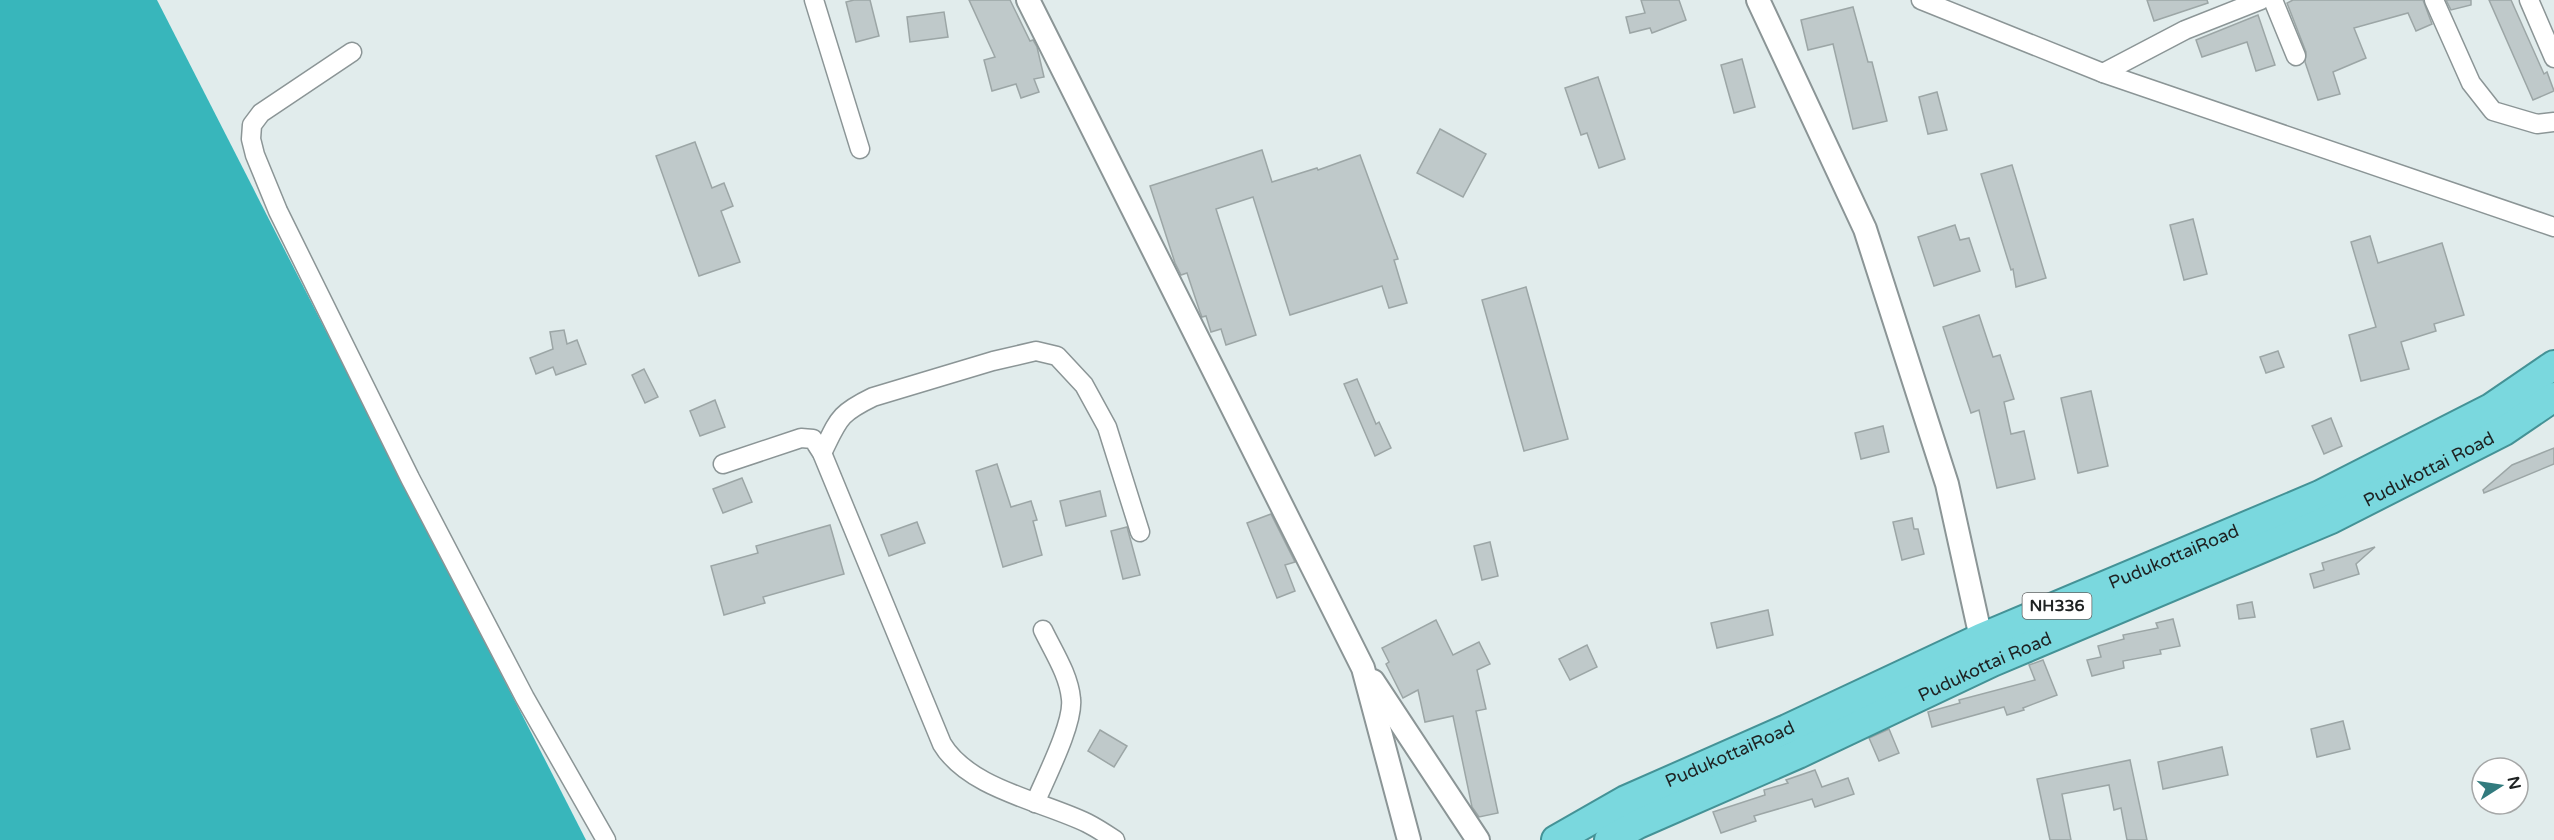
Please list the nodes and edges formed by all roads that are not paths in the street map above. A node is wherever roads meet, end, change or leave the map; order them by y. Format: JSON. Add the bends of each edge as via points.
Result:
{"nodes":[{"id":1,"x":814,"y":0,"type":"edge"},
{"id":2,"x":1028,"y":0,"type":"edge"},
{"id":3,"x":1758,"y":0,"type":"edge"},
{"id":4,"x":1921,"y":0,"type":"edge"},
{"id":5,"x":2261,"y":0,"type":"edge"},
{"id":6,"x":2273,"y":0,"type":"edge"},
{"id":7,"x":2434,"y":0,"type":"edge"},
{"id":8,"x":2529,"y":0,"type":"edge"},
{"id":9,"x":352,"y":52,"type":"dead end"},
{"id":10,"x":2296,"y":56,"type":"dead end"},
{"id":11,"x":2554,"y":58,"type":"edge"},
{"id":12,"x":2103,"y":73,"type":"junction"},
{"id":13,"x":2554,"y":122,"type":"edge"},
{"id":14,"x":860,"y":149,"type":"dead end"},
{"id":15,"x":2554,"y":227,"type":"edge"},
{"id":16,"x":2554,"y":365,"type":"edge"},
{"id":17,"x":2554,"y":397,"type":"edge"},
{"id":18,"x":822,"y":453,"type":"junction"},
{"id":19,"x":723,"y":464,"type":"dead end"},
{"id":20,"x":1140,"y":532,"type":"dead end"},
{"id":21,"x":1043,"y":630,"type":"dead end"},
{"id":22,"x":1987,"y":650,"type":"junction"},
{"id":23,"x":1363,"y":668,"type":"junction"},
{"id":24,"x":1035,"y":803,"type":"junction"},
{"id":25,"x":606,"y":840,"type":"edge"},
{"id":26,"x":1115,"y":840,"type":"edge"},
{"id":27,"x":1409,"y":840,"type":"edge"},
{"id":28,"x":1478,"y":840,"type":"edge"},
{"id":29,"x":1556,"y":840,"type":"edge"},
{"id":30,"x":1609,"y":840,"type":"edge"}],
"edges":[{"from":1,"to":14,"type":"street"},
{"from":2,"to":23,"type":"street"},
{"from":3,"to":22,"type":"street","via":[[1865,229],[1947,484]]},
{"from":4,"to":12,"type":"street"},
{"from":5,"to":12,"type":"street","via":[[2185,30]]},
{"from":6,"to":10,"type":"street"},
{"from":7,"to":13,"type":"street","via":[[2471,83],[2493,111],[2537,124]]},
{"from":8,"to":11,"type":"street"},
{"from":9,"to":25,"type":"street","via":[[261,113],[252,125],[255,154],[278,211],[410,478],[525,698]]},
{"from":12,"to":15,"type":"street"},
{"from":16,"to":22,"type":"highway","name":"PudukottaiRoad","number":"NH336","via":[[2491,408],[2320,495]]},
{"from":17,"to":22,"type":"highway","name":"Pudukottai Road","number":"NH336","via":[[2504,431],[2331,519]]},
{"from":18,"to":19,"type":"street","via":[[813,439],[801,438]]},
{"from":18,"to":20,"type":"street","via":[[839,418],[873,397],[993,361],[1047,352],[1057,356],[1084,385],[1107,427]]},
{"from":18,"to":24,"type":"street","via":[[946,750],[968,771]]},
{"from":21,"to":24,"type":"street","via":[[1072,699],[1070,717]]},
{"from":22,"to":29,"type":"highway","name":"PudukottaiRoad","number":"NH336","via":[[1787,729],[1626,800]]},
{"from":22,"to":30,"type":"highway","name":"Pudukottai Road","number":"NH336","via":[[1798,753]]},
{"from":23,"to":27,"type":"street"},
{"from":23,"to":28,"type":"street"},
{"from":24,"to":26,"type":"street","via":[[1087,823]]}]}
